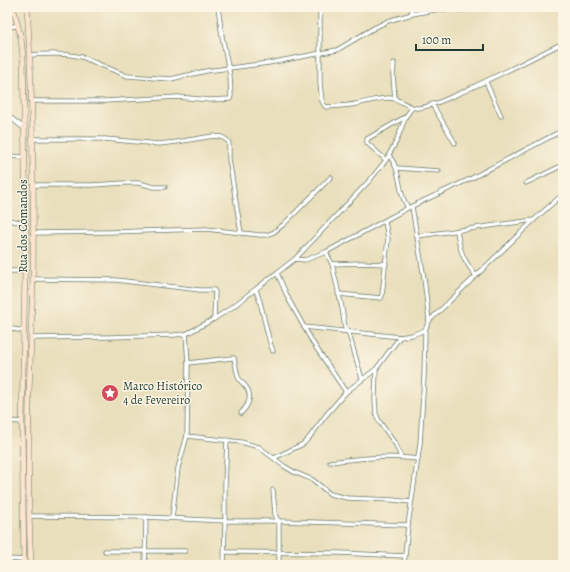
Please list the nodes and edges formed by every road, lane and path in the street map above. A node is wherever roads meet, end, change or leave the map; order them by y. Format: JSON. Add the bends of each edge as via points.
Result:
{"nodes":[{"id":1,"x":13,"y":7,"type":"edge"},
{"id":2,"x":27,"y":7,"type":"edge"},
{"id":3,"x":218,"y":7,"type":"edge"},
{"id":4,"x":320,"y":7,"type":"edge"},
{"id":5,"x":411,"y":7,"type":"edge"},
{"id":6,"x":486,"y":7,"type":"edge"},
{"id":7,"x":412,"y":14,"type":"junction"},
{"id":8,"x":18,"y":25,"type":"junction"},
{"id":9,"x":7,"y":28,"type":"edge"},
{"id":10,"x":563,"y":43,"type":"edge"},
{"id":11,"x":320,"y":53,"type":"junction"},
{"id":12,"x":30,"y":54,"type":"junction"},
{"id":13,"x":394,"y":63,"type":"dead end"},
{"id":14,"x":229,"y":68,"type":"junction"},
{"id":15,"x":486,"y":82,"type":"junction"},
{"id":16,"x":395,"y":99,"type":"junction"},
{"id":17,"x":31,"y":100,"type":"junction"},
{"id":18,"x":432,"y":104,"type":"junction"},
{"id":19,"x":412,"y":108,"type":"junction"},
{"id":20,"x":7,"y":115,"type":"edge"},
{"id":21,"x":406,"y":116,"type":"junction"},
{"id":22,"x":501,"y":116,"type":"dead end"},
{"id":23,"x":24,"y":129,"type":"junction"},
{"id":24,"x":563,"y":130,"type":"edge"},
{"id":25,"x":32,"y":139,"type":"junction"},
{"id":26,"x":455,"y":143,"type":"dead end"},
{"id":27,"x":389,"y":155,"type":"junction"},
{"id":28,"x":7,"y":156,"type":"edge"},
{"id":29,"x":25,"y":157,"type":"junction"},
{"id":30,"x":386,"y":160,"type":"junction"},
{"id":31,"x":563,"y":165,"type":"edge"},
{"id":32,"x":397,"y":168,"type":"junction"},
{"id":33,"x":439,"y":171,"type":"dead end"},
{"id":34,"x":331,"y":176,"type":"dead end"},
{"id":35,"x":526,"y":183,"type":"dead end"},
{"id":36,"x":33,"y":185,"type":"junction"},
{"id":37,"x":165,"y":187,"type":"dead end"},
{"id":38,"x":563,"y":194,"type":"edge"},
{"id":39,"x":412,"y":207,"type":"junction"},
{"id":40,"x":408,"y":208,"type":"junction"},
{"id":41,"x":7,"y":220,"type":"edge"},
{"id":42,"x":535,"y":220,"type":"junction"},
{"id":43,"x":385,"y":221,"type":"junction"},
{"id":44,"x":26,"y":222,"type":"junction"},
{"id":45,"x":457,"y":230,"type":"junction"},
{"id":46,"x":33,"y":233,"type":"junction"},
{"id":47,"x":241,"y":233,"type":"junction"},
{"id":48,"x":416,"y":236,"type":"junction"},
{"id":49,"x":326,"y":252,"type":"junction"},
{"id":50,"x":295,"y":259,"type":"junction"},
{"id":51,"x":332,"y":264,"type":"junction"},
{"id":52,"x":386,"y":264,"type":"junction"},
{"id":53,"x":7,"y":271,"type":"edge"},
{"id":54,"x":26,"y":271,"type":"junction"},
{"id":55,"x":277,"y":273,"type":"junction"},
{"id":56,"x":476,"y":276,"type":"junction"},
{"id":57,"x":33,"y":279,"type":"junction"},
{"id":58,"x":256,"y":290,"type":"junction"},
{"id":59,"x":338,"y":294,"type":"junction"},
{"id":60,"x":214,"y":319,"type":"junction"},
{"id":61,"x":429,"y":321,"type":"junction"},
{"id":62,"x":304,"y":326,"type":"junction"},
{"id":63,"x":7,"y":328,"type":"edge"},
{"id":64,"x":425,"y":330,"type":"junction"},
{"id":65,"x":24,"y":331,"type":"junction"},
{"id":66,"x":347,"y":331,"type":"junction"},
{"id":67,"x":186,"y":334,"type":"junction"},
{"id":68,"x":400,"y":337,"type":"junction"},
{"id":69,"x":31,"y":338,"type":"junction"},
{"id":70,"x":273,"y":352,"type":"dead end"},
{"id":71,"x":188,"y":363,"type":"junction"},
{"id":72,"x":376,"y":369,"type":"junction"},
{"id":73,"x":362,"y":379,"type":"junction"},
{"id":74,"x":346,"y":392,"type":"junction"},
{"id":75,"x":242,"y":413,"type":"dead end"},
{"id":76,"x":7,"y":421,"type":"edge"},
{"id":77,"x":22,"y":422,"type":"junction"},
{"id":78,"x":187,"y":436,"type":"junction"},
{"id":79,"x":227,"y":440,"type":"junction"},
{"id":80,"x":401,"y":457,"type":"junction"},
{"id":81,"x":274,"y":458,"type":"junction"},
{"id":82,"x":418,"y":459,"type":"junction"},
{"id":83,"x":330,"y":462,"type":"dead end"},
{"id":84,"x":273,"y":490,"type":"dead end"},
{"id":85,"x":411,"y":502,"type":"junction"},
{"id":86,"x":30,"y":516,"type":"junction"},
{"id":87,"x":146,"y":516,"type":"junction"},
{"id":88,"x":172,"y":518,"type":"junction"},
{"id":89,"x":225,"y":521,"type":"junction"},
{"id":90,"x":279,"y":522,"type":"junction"},
{"id":91,"x":408,"y":525,"type":"junction"},
{"id":92,"x":105,"y":551,"type":"dead end"},
{"id":93,"x":146,"y":551,"type":"junction"},
{"id":94,"x":185,"y":551,"type":"dead end"},
{"id":95,"x":224,"y":552,"type":"junction"},
{"id":96,"x":278,"y":552,"type":"junction"},
{"id":97,"x":405,"y":556,"type":"junction"},
{"id":98,"x":7,"y":559,"type":"edge"},
{"id":99,"x":24,"y":563,"type":"edge"},
{"id":100,"x":31,"y":565,"type":"edge"},
{"id":101,"x":145,"y":565,"type":"edge"},
{"id":102,"x":224,"y":565,"type":"edge"},
{"id":103,"x":278,"y":565,"type":"edge"},
{"id":104,"x":404,"y":565,"type":"edge"}],
"edges":[{"from":1,"to":8,"type":"main road","name":"Rua dos Comandos"},
{"from":2,"to":12,"type":"main road","name":"Rua dos Comandos"},
{"from":3,"to":14,"type":"street"},
{"from":4,"to":11,"type":"street"},
{"from":5,"to":7,"type":"street"},
{"from":6,"to":7,"type":"street","via":[[440,9]]},
{"from":7,"to":11,"type":"street","via":[[388,21],[337,50]]},
{"from":8,"to":9,"type":"street"},
{"from":8,"to":23,"type":"main road","name":"Rua dos Comandos","via":[[23,58]]},
{"from":10,"to":15,"type":"street"},
{"from":11,"to":14,"type":"street"},
{"from":11,"to":16,"type":"street","via":[[321,92],[325,106],[346,106],[380,99]]},
{"from":12,"to":14,"type":"street","via":[[75,55],[123,75],[172,79]]},
{"from":12,"to":17,"type":"main road","name":"Rua dos Comandos"},
{"from":13,"to":16,"type":"street"},
{"from":14,"to":17,"type":"street","via":[[231,96],[228,100],[178,97],[105,101]]},
{"from":15,"to":18,"type":"street"},
{"from":15,"to":22,"type":"street"},
{"from":16,"to":19,"type":"street"},
{"from":17,"to":25,"type":"main road","name":"Rua dos Comandos"},
{"from":18,"to":19,"type":"street"},
{"from":18,"to":26,"type":"street"},
{"from":19,"to":21,"type":"street"},
{"from":20,"to":23,"type":"street"},
{"from":21,"to":27,"type":"street"},
{"from":21,"to":30,"type":"street","via":[[367,139],[367,142]]},
{"from":23,"to":29,"type":"main road","name":"Rua dos Comandos"},
{"from":24,"to":39,"type":"street"},
{"from":25,"to":36,"type":"main road","name":"Rua dos Comandos"},
{"from":25,"to":47,"type":"street","via":[[105,139],[159,144],[222,137],[229,144],[228,159]]},
{"from":27,"to":30,"type":"street"},
{"from":27,"to":32,"type":"street"},
{"from":28,"to":29,"type":"street"},
{"from":29,"to":44,"type":"main road","name":"Rua dos Comandos"},
{"from":30,"to":50,"type":"street"},
{"from":31,"to":35,"type":"street"},
{"from":32,"to":33,"type":"street"},
{"from":32,"to":40,"type":"street","via":[[402,195]]},
{"from":34,"to":47,"type":"street","via":[[274,232],[267,235]]},
{"from":36,"to":37,"type":"street","via":[[92,186],[139,183]]},
{"from":36,"to":46,"type":"main road","name":"Rua dos Comandos"},
{"from":38,"to":42,"type":"street"},
{"from":39,"to":40,"type":"street"},
{"from":39,"to":48,"type":"street"},
{"from":40,"to":43,"type":"street"},
{"from":41,"to":44,"type":"street"},
{"from":42,"to":45,"type":"street"},
{"from":42,"to":56,"type":"street"},
{"from":43,"to":49,"type":"street"},
{"from":43,"to":52,"type":"street","via":[[388,236]]},
{"from":44,"to":54,"type":"main road","name":"Rua dos Comandos"},
{"from":45,"to":48,"type":"street"},
{"from":45,"to":56,"type":"street","via":[[463,257]]},
{"from":46,"to":47,"type":"street","via":[[206,228]]},
{"from":46,"to":57,"type":"main road","name":"Rua dos Comandos"},
{"from":48,"to":61,"type":"street"},
{"from":49,"to":50,"type":"street","via":[[305,260]]},
{"from":49,"to":51,"type":"street"},
{"from":50,"to":55,"type":"street"},
{"from":51,"to":52,"type":"street"},
{"from":51,"to":59,"type":"street"},
{"from":52,"to":59,"type":"street","via":[[381,298]]},
{"from":53,"to":54,"type":"street"},
{"from":54,"to":65,"type":"main road","name":"Rua dos Comandos"},
{"from":55,"to":58,"type":"street"},
{"from":55,"to":62,"type":"street"},
{"from":56,"to":61,"type":"street"},
{"from":57,"to":60,"type":"street","via":[[116,280],[214,290]]},
{"from":57,"to":69,"type":"main road","name":"Rua dos Comandos"},
{"from":58,"to":60,"type":"street"},
{"from":58,"to":70,"type":"street"},
{"from":59,"to":66,"type":"street"},
{"from":60,"to":67,"type":"street"},
{"from":61,"to":64,"type":"street"},
{"from":62,"to":66,"type":"street"},
{"from":62,"to":74,"type":"street"},
{"from":63,"to":65,"type":"street"},
{"from":64,"to":68,"type":"street"},
{"from":64,"to":82,"type":"street"},
{"from":65,"to":77,"type":"main road","name":"Rua dos Comandos"},
{"from":66,"to":68,"type":"street"},
{"from":66,"to":73,"type":"street"},
{"from":67,"to":69,"type":"street"},
{"from":67,"to":71,"type":"street"},
{"from":68,"to":72,"type":"street"},
{"from":69,"to":86,"type":"main road","name":"Rua dos Comandos"},
{"from":71,"to":75,"type":"street","via":[[234,358],[239,380],[248,390],[250,398]]},
{"from":71,"to":78,"type":"street"},
{"from":72,"to":73,"type":"street"},
{"from":72,"to":80,"type":"street","via":[[376,414]]},
{"from":73,"to":74,"type":"street"},
{"from":74,"to":81,"type":"street","via":[[303,444]]},
{"from":76,"to":77,"type":"street"},
{"from":77,"to":99,"type":"main road","name":"Rua dos Comandos"},
{"from":78,"to":79,"type":"street"},
{"from":78,"to":88,"type":"street","via":[[178,468]]},
{"from":79,"to":81,"type":"street","via":[[259,447]]},
{"from":79,"to":89,"type":"street"},
{"from":80,"to":82,"type":"street"},
{"from":80,"to":83,"type":"street"},
{"from":81,"to":85,"type":"street","via":[[294,472],[313,480],[330,494],[347,498]]},
{"from":82,"to":85,"type":"street"},
{"from":84,"to":90,"type":"street","via":[[275,514]]},
{"from":85,"to":91,"type":"street"},
{"from":86,"to":87,"type":"street"},
{"from":86,"to":100,"type":"main road","name":"Rua dos Comandos"},
{"from":87,"to":88,"type":"street"},
{"from":87,"to":93,"type":"street"},
{"from":88,"to":89,"type":"street"},
{"from":89,"to":90,"type":"street"},
{"from":89,"to":95,"type":"street"},
{"from":90,"to":91,"type":"street"},
{"from":90,"to":96,"type":"street"},
{"from":91,"to":97,"type":"street"},
{"from":92,"to":93,"type":"street"},
{"from":93,"to":94,"type":"street"},
{"from":93,"to":101,"type":"street"},
{"from":95,"to":96,"type":"street"},
{"from":95,"to":102,"type":"street"},
{"from":96,"to":97,"type":"street"},
{"from":96,"to":103,"type":"street"},
{"from":97,"to":104,"type":"street"},
{"from":98,"to":99,"type":"street"}]}
